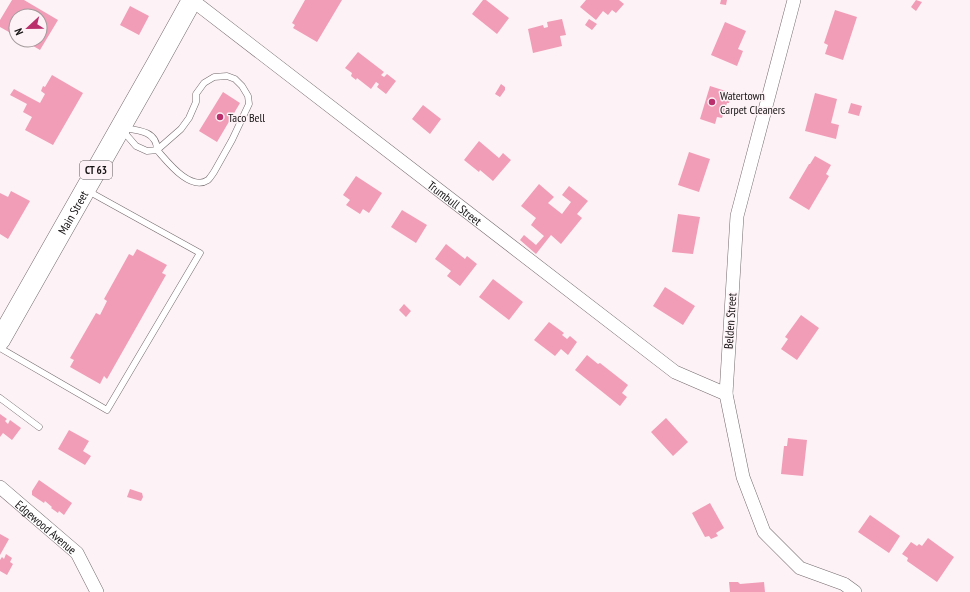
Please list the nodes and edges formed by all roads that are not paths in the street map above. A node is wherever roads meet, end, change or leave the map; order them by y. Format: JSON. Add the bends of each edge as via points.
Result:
{"nodes":[{"id":1,"x":192,"y":0,"type":"edge"},
{"id":2,"x":794,"y":0,"type":"edge"},
{"id":3,"x":120,"y":127,"type":"junction"},
{"id":4,"x":157,"y":150,"type":"junction"},
{"id":5,"x":85,"y":189,"type":"junction"},
{"id":6,"x":0,"y":340,"type":"edge"},
{"id":7,"x":0,"y":348,"type":"edge"},
{"id":8,"x":726,"y":394,"type":"junction"},
{"id":9,"x":0,"y":398,"type":"edge"},
{"id":10,"x":39,"y":427,"type":"dead end"},
{"id":11,"x":0,"y":487,"type":"edge"},
{"id":12,"x":97,"y":592,"type":"edge"},
{"id":13,"x":855,"y":592,"type":"edge"}],
"edges":[{"from":1,"to":3,"type":"main road","name":"Main Street","number":"CT 63"},
{"from":1,"to":8,"type":"street","name":"Trumbull Street","via":[[675,372]]},
{"from":2,"to":8,"type":"street","name":"Belden Street","via":[[737,216]]},
{"from":3,"to":4,"type":"lane","via":[[136,146],[147,151]]},
{"from":3,"to":4,"type":"lane","via":[[144,131],[154,138]]},
{"from":3,"to":5,"type":"main road","name":"Main Street","number":"CT 63"},
{"from":4,"to":4,"type":"lane","via":[[186,178],[196,183],[207,180],[232,140],[249,104],[242,86],[228,76],[210,79],[196,94],[196,102],[181,129]]},
{"from":5,"to":6,"type":"main road","name":"Main Street","number":"CT 63"},
{"from":5,"to":7,"type":"lane","via":[[200,253],[107,410]]},
{"from":8,"to":13,"type":"street","name":"Belden Street","via":[[743,477],[764,532],[800,568],[844,584]]},
{"from":9,"to":10,"type":"lane"},
{"from":11,"to":12,"type":"street","name":"Edgewood Avenue","via":[[77,553]]}]}
